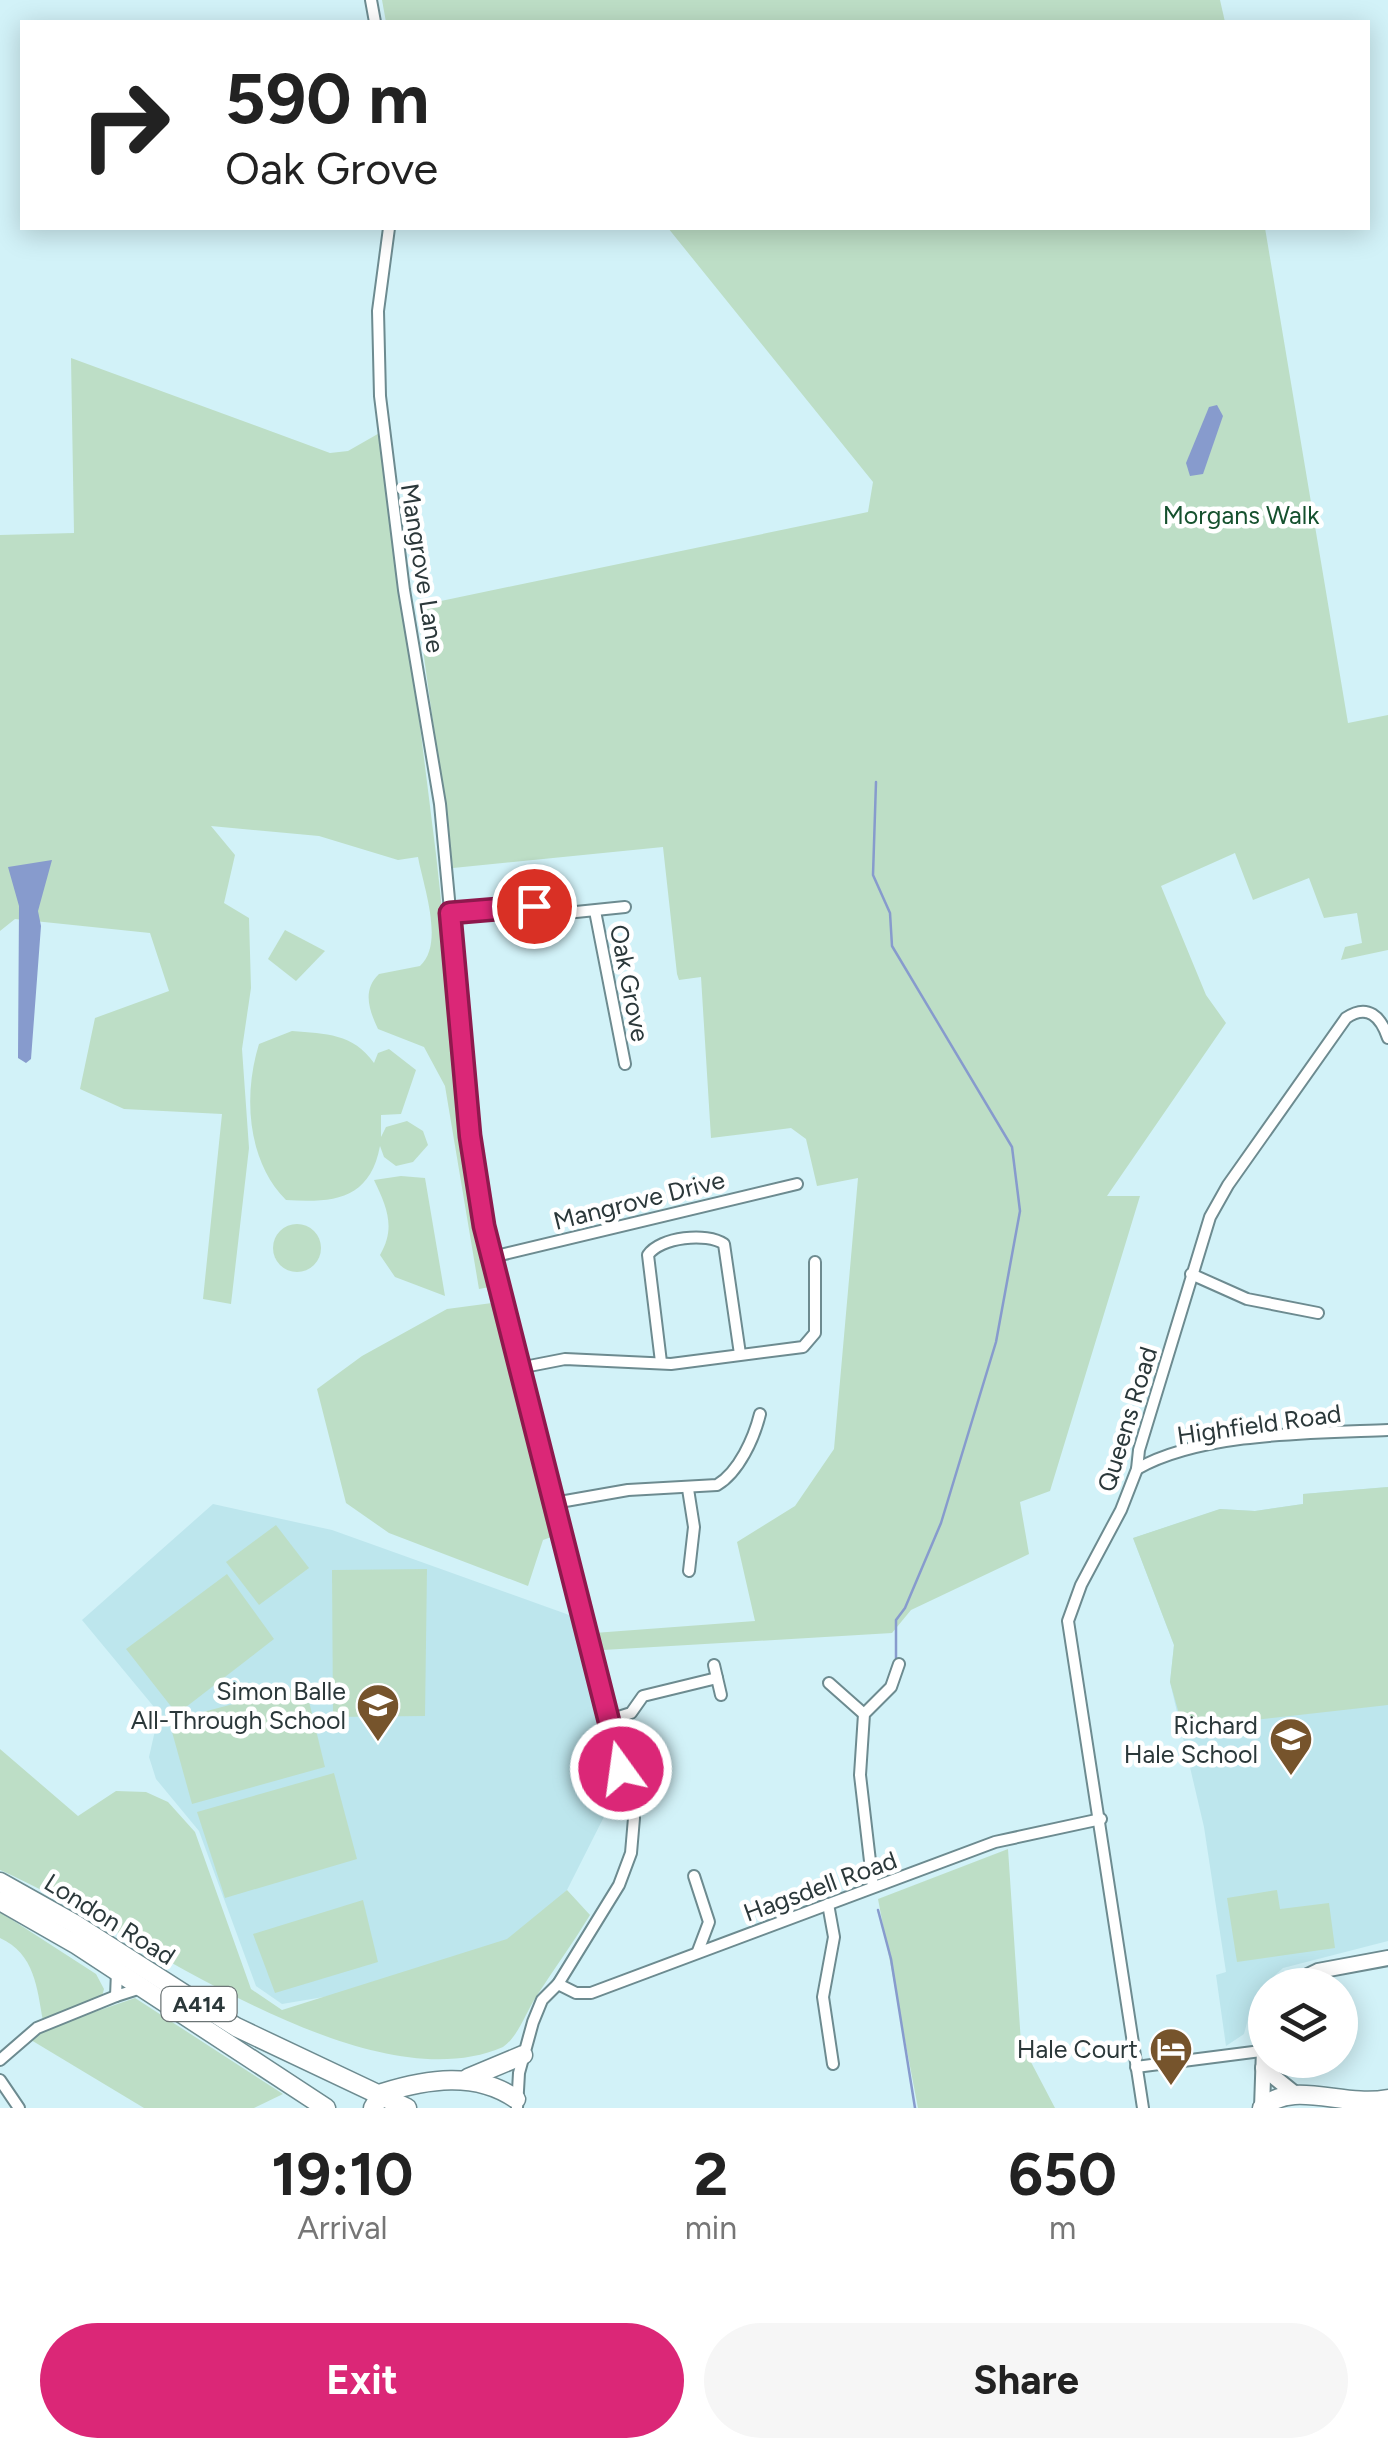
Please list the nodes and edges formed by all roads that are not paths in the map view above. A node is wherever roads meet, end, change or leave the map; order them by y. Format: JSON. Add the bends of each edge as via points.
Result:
{"nodes":[{"id":1,"x":389,"y":230,"type":"edge"},
{"id":2,"x":625,"y":907,"type":"dead end"},
{"id":3,"x":596,"y":911,"type":"junction"},
{"id":4,"x":450,"y":913,"type":"junction"},
{"id":5,"x":1388,"y":1038,"type":"edge"},
{"id":6,"x":625,"y":1064,"type":"dead end"},
{"id":7,"x":797,"y":1184,"type":"dead end"},
{"id":8,"x":492,"y":1257,"type":"junction"},
{"id":9,"x":815,"y":1262,"type":"dead end"},
{"id":10,"x":1192,"y":1274,"type":"junction"},
{"id":11,"x":1318,"y":1313,"type":"dead end"},
{"id":12,"x":740,"y":1354,"type":"junction"},
{"id":13,"x":660,"y":1362,"type":"junction"},
{"id":14,"x":519,"y":1368,"type":"junction"},
{"id":15,"x":760,"y":1414,"type":"dead end"},
{"id":16,"x":1388,"y":1430,"type":"edge"},
{"id":17,"x":1138,"y":1469,"type":"junction"},
{"id":18,"x":688,"y":1490,"type":"junction"},
{"id":19,"x":554,"y":1503,"type":"junction"},
{"id":20,"x":689,"y":1571,"type":"dead end"},
{"id":21,"x":899,"y":1664,"type":"dead end"},
{"id":22,"x":714,"y":1665,"type":"dead end"},
{"id":23,"x":717,"y":1678,"type":"junction"},
{"id":24,"x":829,"y":1683,"type":"dead end"},
{"id":25,"x":721,"y":1694,"type":"dead end"},
{"id":26,"x":864,"y":1714,"type":"junction"},
{"id":27,"x":609,"y":1720,"type":"junction"},
{"id":28,"x":1101,"y":1819,"type":"junction"},
{"id":29,"x":694,"y":1876,"type":"dead end"},
{"id":30,"x":0,"y":1882,"type":"edge"},
{"id":31,"x":873,"y":1887,"type":"junction"},
{"id":32,"x":0,"y":1901,"type":"edge"},
{"id":33,"x":828,"y":1904,"type":"junction"},
{"id":34,"x":698,"y":1952,"type":"junction"},
{"id":35,"x":1388,"y":1958,"type":"edge"},
{"id":36,"x":1334,"y":1968,"type":"edge"},
{"id":37,"x":117,"y":1972,"type":"junction"},
{"id":38,"x":558,"y":1984,"type":"junction"},
{"id":39,"x":141,"y":1988,"type":"junction"},
{"id":40,"x":116,"y":1996,"type":"junction"},
{"id":41,"x":1248,"y":2053,"type":"edge"},
{"id":42,"x":523,"y":2055,"type":"junction"},
{"id":43,"x":0,"y":2060,"type":"edge"},
{"id":44,"x":833,"y":2064,"type":"dead end"},
{"id":45,"x":1136,"y":2067,"type":"junction"},
{"id":46,"x":468,"y":2078,"type":"junction"},
{"id":47,"x":1263,"y":2078,"type":"edge"},
{"id":48,"x":1275,"y":2078,"type":"edge"},
{"id":49,"x":0,"y":2080,"type":"edge"},
{"id":50,"x":1294,"y":2093,"type":"junction"},
{"id":51,"x":1388,"y":2099,"type":"edge"},
{"id":52,"x":378,"y":2100,"type":"edge"},
{"id":53,"x":517,"y":2103,"type":"edge"},
{"id":54,"x":1319,"y":2104,"type":"edge"},
{"id":55,"x":19,"y":2108,"type":"edge"},
{"id":56,"x":326,"y":2108,"type":"edge"},
{"id":57,"x":407,"y":2108,"type":"edge"},
{"id":58,"x":1142,"y":2108,"type":"edge"},
{"id":59,"x":1262,"y":2108,"type":"edge"}],
"edges":[{"from":1,"to":4,"type":"street","name":"Mangrove Lane","via":[[378,311],[380,396]]},
{"from":2,"to":3,"type":"street","name":"Oak Grove"},
{"from":3,"to":4,"type":"street","name":"Oak Grove","via":[[534,906]]},
{"from":3,"to":6,"type":"street","name":"Oak Grove"},
{"from":4,"to":8,"type":"street","name":"Mangrove Lane","via":[[470,1136]]},
{"from":5,"to":10,"type":"street","name":"Queens Road","via":[[1376,1015],[1351,1014],[1228,1185]]},
{"from":7,"to":8,"type":"street","name":"Mangrove Drive"},
{"from":8,"to":14,"type":"street","name":"Mangrove Lane"},
{"from":9,"to":12,"type":"street","via":[[812,1340],[803,1347]]},
{"from":10,"to":11,"type":"street","via":[[1247,1299]]},
{"from":10,"to":17,"type":"street","name":"Queens Road"},
{"from":12,"to":13,"type":"street"},
{"from":12,"to":13,"type":"street","via":[[724,1244],[707,1236],[656,1246],[648,1255]]},
{"from":13,"to":14,"type":"street","via":[[565,1360]]},
{"from":14,"to":19,"type":"street","name":"Mangrove Lane"},
{"from":15,"to":18,"type":"street","via":[[730,1476],[710,1488]]},
{"from":16,"to":17,"type":"street","name":"Highfield Road","via":[[1241,1441],[1159,1458]]},
{"from":17,"to":28,"type":"street","name":"Queens Road","via":[[1068,1621]]},
{"from":18,"to":19,"type":"street","via":[[628,1490]]},
{"from":18,"to":20,"type":"street","via":[[694,1528]]},
{"from":19,"to":27,"type":"street","name":"Mangrove Lane"},
{"from":21,"to":26,"type":"street","via":[[891,1687]]},
{"from":22,"to":23,"type":"street"},
{"from":23,"to":25,"type":"street"},
{"from":23,"to":27,"type":"street","via":[[644,1696],[631,1712]]},
{"from":24,"to":26,"type":"street"},
{"from":26,"to":31,"type":"street","via":[[860,1775]]},
{"from":27,"to":38,"type":"street","name":"Mangrove Lane","via":[[634,1818],[631,1853],[610,1901]]},
{"from":28,"to":31,"type":"street","name":"Hagsdell Road","via":[[994,1842]]},
{"from":28,"to":45,"type":"street","name":"Queens Road"},
{"from":29,"to":34,"type":"street","via":[[709,1922]]},
{"from":30,"to":52,"type":"highway","name":"London Road","number":"A414","via":[[236,2027]]},
{"from":31,"to":33,"type":"street","name":"Hagsdell Road"},
{"from":32,"to":37,"type":"highway","name":"London Road","number":"A414"},
{"from":33,"to":34,"type":"street","name":"Hagsdell Road"},
{"from":33,"to":44,"type":"street","via":[[834,1937],[823,1997]]},
{"from":34,"to":38,"type":"street","name":"Hagsdell Road","via":[[585,1994]]},
{"from":35,"to":36,"type":"main road"},
{"from":37,"to":39,"type":"highway","name":"London Road","number":"A414"},
{"from":37,"to":40,"type":"street"},
{"from":38,"to":42,"type":"street","name":"Mangrove Lane","via":[[542,2000]]},
{"from":39,"to":40,"type":"street"},
{"from":39,"to":56,"type":"highway","name":"London Road","number":"A414"},
{"from":40,"to":43,"type":"street","via":[[31,2032]]},
{"from":41,"to":45,"type":"street"},
{"from":42,"to":46,"type":"highway"},
{"from":42,"to":53,"type":"street","name":"Mangrove Lane"},
{"from":45,"to":58,"type":"street","name":"Queens Road"},
{"from":46,"to":52,"type":"highway"},
{"from":46,"to":53,"type":"highway","via":[[492,2083]]},
{"from":47,"to":59,"type":"main road"},
{"from":48,"to":50,"type":"main road"},
{"from":49,"to":55,"type":"street"},
{"from":50,"to":54,"type":"highway"},
{"from":50,"to":59,"type":"highway"},
{"from":51,"to":54,"type":"highway"},
{"from":52,"to":57,"type":"highway","name":"London Road","number":"A414"}]}
